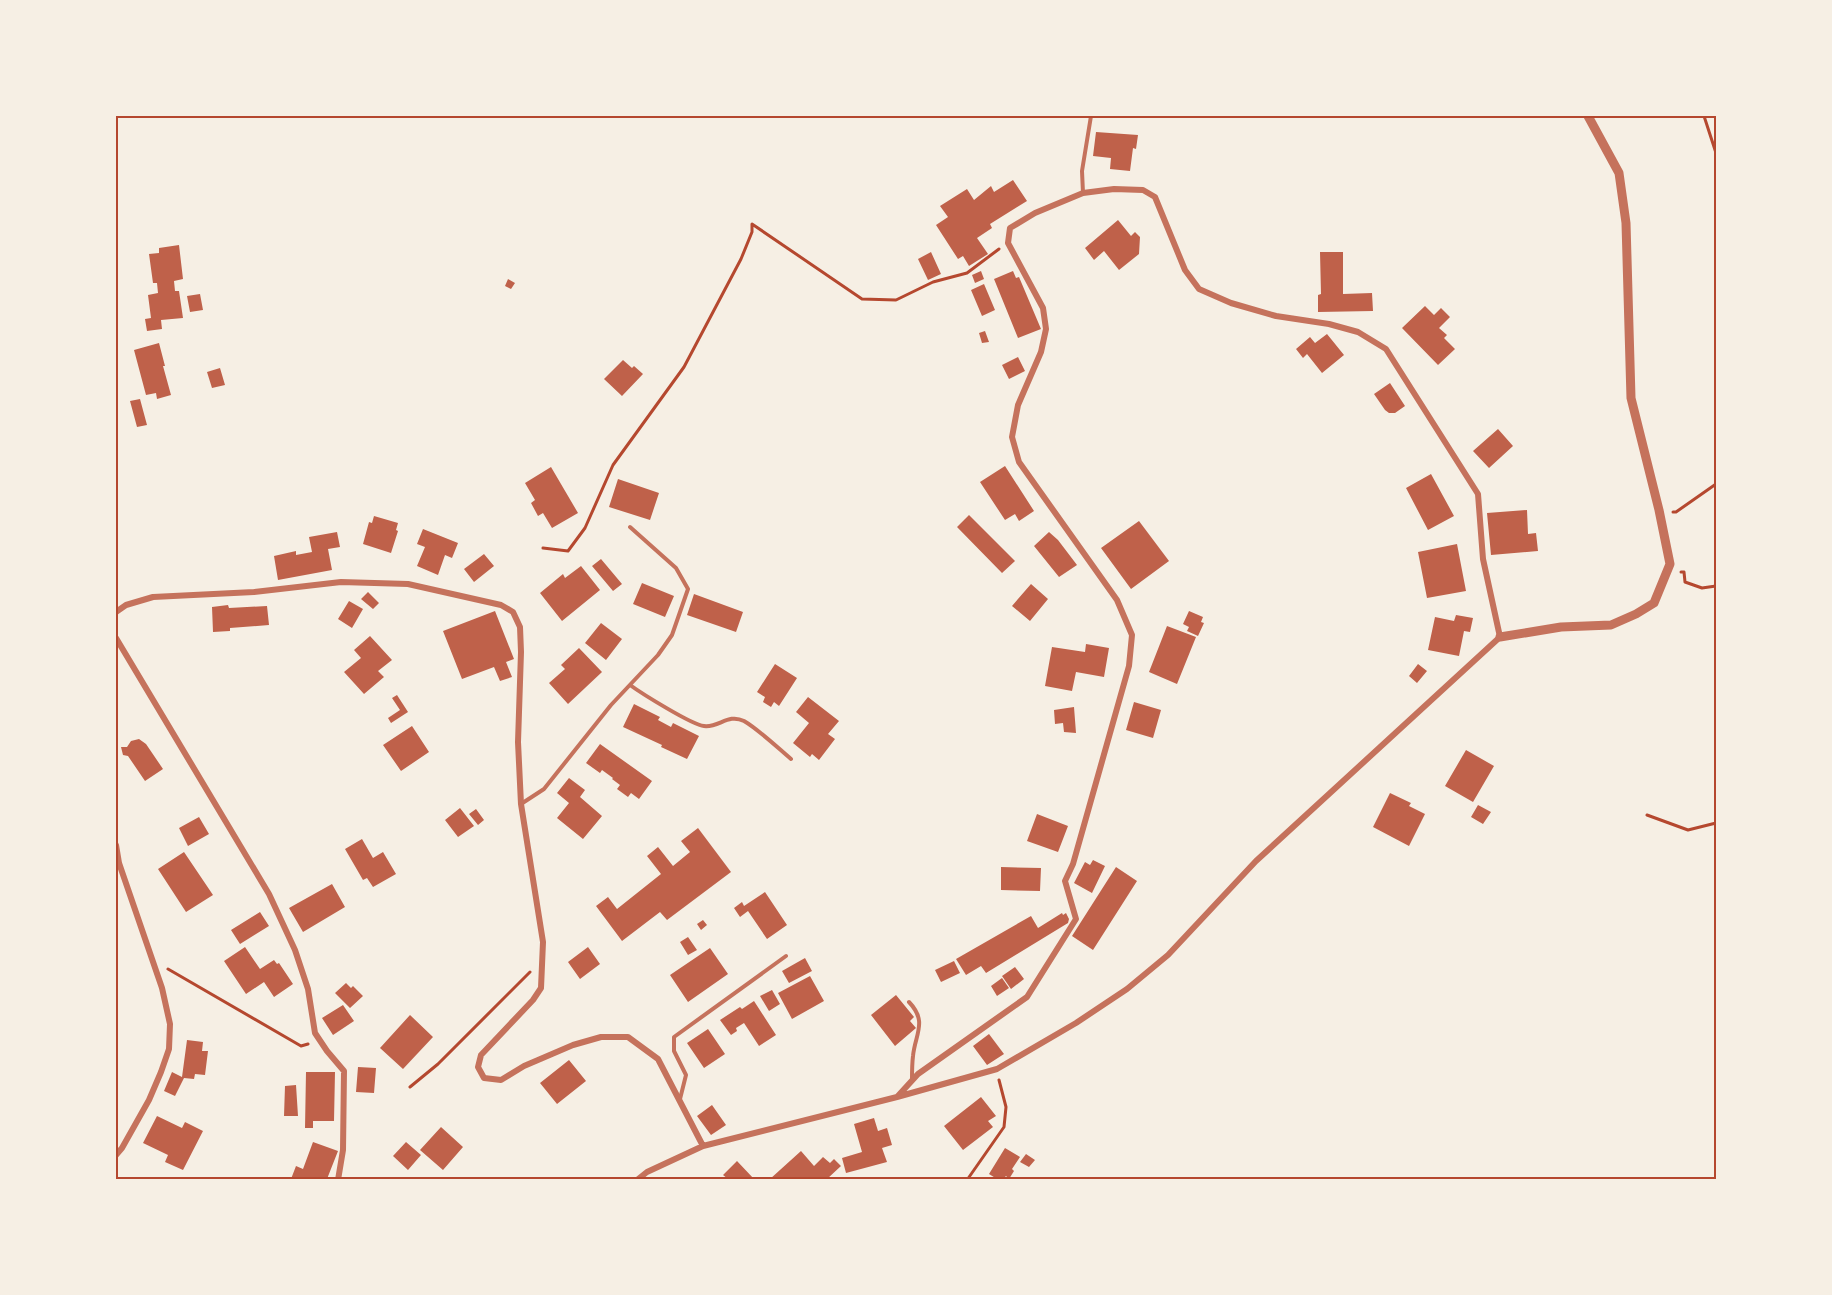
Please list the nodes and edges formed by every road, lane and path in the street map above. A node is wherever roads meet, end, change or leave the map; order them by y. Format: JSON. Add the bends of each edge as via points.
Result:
{"nodes":[{"id":1,"x":1091,"y":116,"type":"edge"},
{"id":2,"x":1588,"y":116,"type":"edge"},
{"id":3,"x":1704,"y":116,"type":"edge"},
{"id":4,"x":1716,"y":153,"type":"edge"},
{"id":5,"x":1083,"y":193,"type":"junction"},
{"id":6,"x":1008,"y":243,"type":"junction"},
{"id":7,"x":1716,"y":484,"type":"edge"},
{"id":8,"x":1659,"y":510,"type":"junction"},
{"id":9,"x":630,"y":527,"type":"dead end"},
{"id":10,"x":543,"y":548,"type":"dead end"},
{"id":11,"x":1668,"y":570,"type":"junction"},
{"id":12,"x":1716,"y":586,"type":"edge"},
{"id":13,"x":116,"y":612,"type":"edge"},
{"id":14,"x":1500,"y":637,"type":"junction"},
{"id":15,"x":116,"y":638,"type":"edge"},
{"id":16,"x":630,"y":685,"type":"junction"},
{"id":17,"x":791,"y":759,"type":"dead end"},
{"id":18,"x":521,"y":804,"type":"junction"},
{"id":19,"x":1647,"y":815,"type":"dead end"},
{"id":20,"x":1716,"y":823,"type":"edge"},
{"id":21,"x":116,"y":845,"type":"edge"},
{"id":22,"x":786,"y":956,"type":"dead end"},
{"id":23,"x":151,"y":958,"type":"junction"},
{"id":24,"x":541,"y":961,"type":"junction"},
{"id":25,"x":909,"y":1002,"type":"dead end"},
{"id":26,"x":320,"y":1040,"type":"junction"},
{"id":27,"x":997,"y":1069,"type":"junction"},
{"id":28,"x":912,"y":1081,"type":"junction"},
{"id":29,"x":410,"y":1088,"type":"dead end"},
{"id":30,"x":897,"y":1097,"type":"junction"},
{"id":31,"x":680,"y":1100,"type":"junction"},
{"id":32,"x":703,"y":1146,"type":"junction"},
{"id":33,"x":116,"y":1155,"type":"edge"},
{"id":34,"x":338,"y":1179,"type":"edge"},
{"id":35,"x":637,"y":1179,"type":"edge"},
{"id":36,"x":967,"y":1179,"type":"edge"}],
"edges":[{"from":1,"to":5,"type":"lane","via":[[1082,171]]},
{"from":2,"to":8,"type":"street","via":[[1619,173],[1626,223],[1632,398]]},
{"from":3,"to":4,"type":"path"},
{"from":5,"to":6,"type":"street","via":[[1010,228]]},
{"from":5,"to":14,"type":"street","via":[[1143,190],[1155,197],[1185,270],[1199,288],[1276,316],[1358,332],[1386,349],[1478,494],[1482,559]]},
{"from":6,"to":10,"type":"path","via":[[967,273],[933,282],[896,300],[862,299],[752,224],[741,259],[684,367],[613,465],[585,528],[568,551]]},
{"from":6,"to":28,"type":"street","via":[[1043,308],[1046,329],[1041,352],[1018,405],[1012,437],[1019,462],[1117,600],[1132,634],[1129,666],[1065,881],[1076,919],[1027,997]]},
{"from":7,"to":8,"type":"path","via":[[1676,512]]},
{"from":8,"to":11,"type":"street"},
{"from":9,"to":16,"type":"lane","via":[[676,568],[688,589],[672,635]]},
{"from":11,"to":12,"type":"path","via":[[1684,572],[1685,582],[1701,588]]},
{"from":11,"to":14,"type":"street","via":[[1654,603],[1611,625],[1561,627]]},
{"from":13,"to":18,"type":"street","via":[[126,604],[153,597],[254,592],[341,582],[408,584],[501,605],[513,612],[520,627]]},
{"from":14,"to":27,"type":"street","via":[[1256,861],[1168,954],[1127,989]]},
{"from":15,"to":26,"type":"street","via":[[269,894],[295,950]]},
{"from":16,"to":17,"type":"lane","via":[[703,726],[729,718],[743,720]]},
{"from":16,"to":18,"type":"lane","via":[[543,789]]},
{"from":18,"to":24,"type":"street","via":[[543,942]]},
{"from":19,"to":20,"type":"path","via":[[1688,830]]},
{"from":21,"to":23,"type":"street"},
{"from":22,"to":31,"type":"lane","via":[[674,1037],[674,1051],[686,1075]]},
{"from":23,"to":26,"type":"path","via":[[301,1046]]},
{"from":23,"to":33,"type":"street","via":[[170,1024],[169,1049],[149,1100]]},
{"from":24,"to":29,"type":"path"},
{"from":24,"to":31,"type":"street","via":[[541,988],[481,1054],[478,1067],[484,1078],[501,1080],[524,1066],[601,1037],[628,1037],[658,1059]]},
{"from":25,"to":28,"type":"lane","via":[[917,1011],[920,1032],[913,1056]]},
{"from":26,"to":34,"type":"street","via":[[344,1071],[343,1150]]},
{"from":27,"to":30,"type":"street"},
{"from":27,"to":36,"type":"path","via":[[1006,1107],[1004,1127]]},
{"from":28,"to":30,"type":"street"},
{"from":30,"to":32,"type":"street"},
{"from":31,"to":32,"type":"street"},
{"from":32,"to":35,"type":"street"}]}
